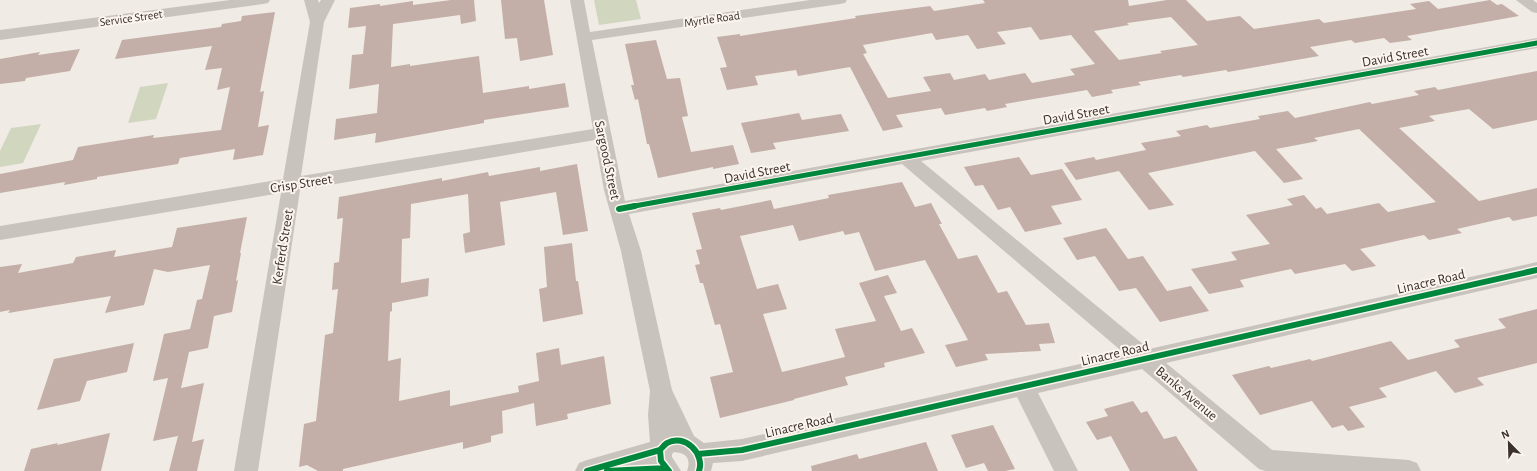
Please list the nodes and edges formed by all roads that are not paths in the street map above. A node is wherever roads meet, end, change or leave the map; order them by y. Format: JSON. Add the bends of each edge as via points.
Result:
{"nodes":[{"id":1,"x":262,"y":0,"type":"edge"},
{"id":2,"x":270,"y":0,"type":"edge"},
{"id":3,"x":312,"y":0,"type":"edge"},
{"id":4,"x":316,"y":0,"type":"edge"},
{"id":5,"x":320,"y":0,"type":"edge"},
{"id":6,"x":328,"y":0,"type":"edge"},
{"id":7,"x":577,"y":0,"type":"edge"},
{"id":8,"x":840,"y":0,"type":"edge"},
{"id":9,"x":1523,"y":0,"type":"edge"},
{"id":10,"x":1537,"y":10,"type":"edge"},
{"id":11,"x":318,"y":22,"type":"junction"},
{"id":12,"x":0,"y":35,"type":"edge"},
{"id":13,"x":584,"y":37,"type":"junction"},
{"id":14,"x":1537,"y":43,"type":"edge"},
{"id":15,"x":602,"y":133,"type":"junction"},
{"id":16,"x":905,"y":157,"type":"junction"},
{"id":17,"x":292,"y":184,"type":"junction"},
{"id":18,"x":619,"y":210,"type":"junction"},
{"id":19,"x":0,"y":233,"type":"edge"},
{"id":20,"x":1537,"y":270,"type":"edge"},
{"id":21,"x":1145,"y":358,"type":"junction"},
{"id":22,"x":1023,"y":386,"type":"junction"},
{"id":23,"x":661,"y":390,"type":"junction"},
{"id":24,"x":696,"y":458,"type":"edge"},
{"id":25,"x":665,"y":459,"type":"edge"},
{"id":26,"x":246,"y":471,"type":"edge"},
{"id":27,"x":587,"y":471,"type":"edge"},
{"id":28,"x":606,"y":471,"type":"edge"},
{"id":29,"x":1066,"y":471,"type":"edge"},
{"id":30,"x":1409,"y":471,"type":"edge"}],
"edges":[{"from":1,"to":2,"type":"street","name":"Service Street"},
{"from":1,"to":12,"type":"street","name":"Service Street"},
{"from":3,"to":11,"type":"street","name":"Kerferd Street"},
{"from":4,"to":5,"type":"street"},
{"from":6,"to":11,"type":"street","name":"Kerferd Street"},
{"from":7,"to":13,"type":"street","name":"Sargood Street"},
{"from":8,"to":13,"type":"street","name":"Myrtle Road"},
{"from":9,"to":10,"type":"street"},
{"from":11,"to":17,"type":"street","name":"Kerferd Street"},
{"from":13,"to":15,"type":"street","name":"Sargood Street"},
{"from":14,"to":16,"type":"street","name":"David Street"},
{"from":15,"to":17,"type":"street","name":"Crisp Street"},
{"from":15,"to":18,"type":"street","name":"Sargood Street"},
{"from":16,"to":18,"type":"street","name":"David Street"},
{"from":16,"to":21,"type":"street","name":"Banks Avenue"},
{"from":17,"to":19,"type":"street","name":"Crisp Street"},
{"from":17,"to":26,"type":"street","name":"Kerferd Street"},
{"from":18,"to":23,"type":"street","name":"Sargood Street"},
{"from":20,"to":21,"type":"street","name":"Linacre Road"},
{"from":21,"to":22,"type":"street","name":"Linacre Road"},
{"from":21,"to":30,"type":"street","name":"Banks Avenue","via":[[1267,461]]},
{"from":22,"to":24,"type":"street","name":"Linacre Road","via":[[742,450]]},
{"from":22,"to":29,"type":"street"},
{"from":23,"to":24,"type":"street","name":"Sargood Street"},
{"from":23,"to":25,"type":"street","name":"Sargood Street","via":[[659,415]]},
{"from":24,"to":25,"type":"street","name":"Linacre Road","via":[[673,441]]},
{"from":25,"to":27,"type":"street"},
{"from":25,"to":28,"type":"street"}]}
